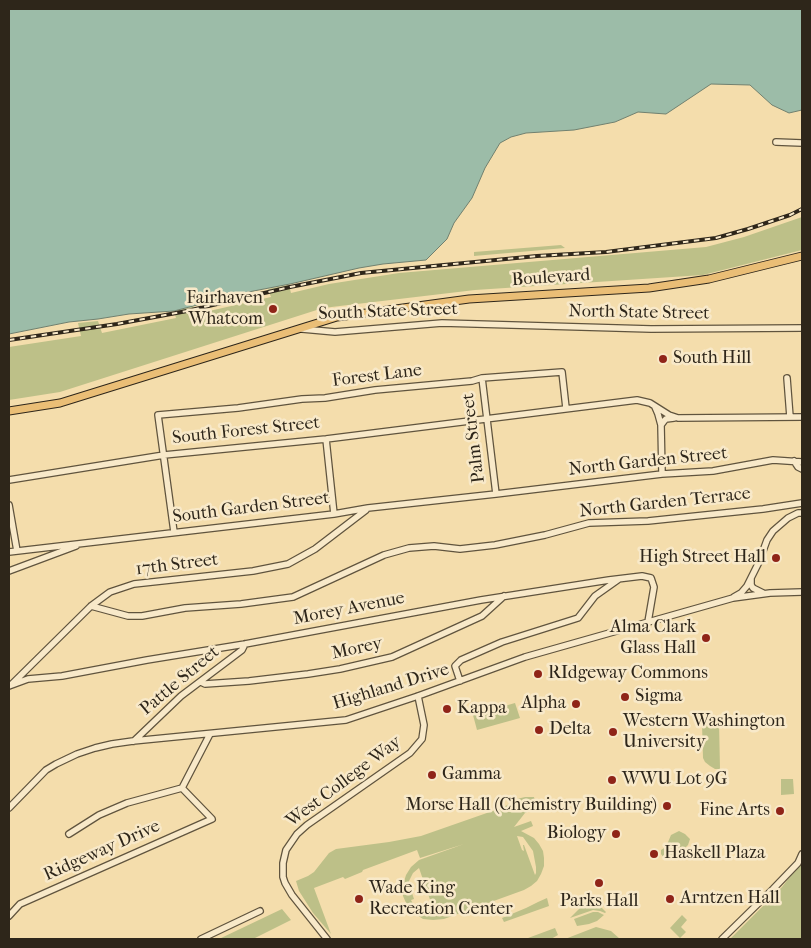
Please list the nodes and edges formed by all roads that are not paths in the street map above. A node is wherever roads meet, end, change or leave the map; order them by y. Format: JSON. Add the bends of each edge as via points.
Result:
{"nodes":[{"id":1,"x":776,"y":142,"type":"dead end"},
{"id":2,"x":802,"y":143,"type":"edge"},
{"id":3,"x":802,"y":256,"type":"edge"},
{"id":4,"x":476,"y":324,"type":"joint"},
{"id":5,"x":300,"y":328,"type":"junction"},
{"id":6,"x":802,"y":328,"type":"edge"},
{"id":7,"x":482,"y":378,"type":"junction"},
{"id":8,"x":787,"y":378,"type":"dead end"},
{"id":9,"x":654,"y":405,"type":"junction"},
{"id":10,"x":566,"y":408,"type":"junction"},
{"id":11,"x":9,"y":411,"type":"edge"},
{"id":12,"x":802,"y":416,"type":"edge"},
{"id":13,"x":790,"y":417,"type":"junction"},
{"id":14,"x":487,"y":418,"type":"junction"},
{"id":15,"x":678,"y":418,"type":"junction"},
{"id":16,"x":660,"y":425,"type":"junction"},
{"id":17,"x":326,"y":438,"type":"junction"},
{"id":18,"x":164,"y":455,"type":"junction"},
{"id":19,"x":794,"y":461,"type":"junction"},
{"id":20,"x":802,"y":462,"type":"edge"},
{"id":21,"x":802,"y":469,"type":"edge"},
{"id":22,"x":662,"y":474,"type":"junction"},
{"id":23,"x":9,"y":480,"type":"edge"},
{"id":24,"x":496,"y":494,"type":"junction"},
{"id":25,"x":802,"y":503,"type":"edge"},
{"id":26,"x":9,"y":505,"type":"edge"},
{"id":27,"x":368,"y":508,"type":"junction"},
{"id":28,"x":802,"y":513,"type":"edge"},
{"id":29,"x":334,"y":514,"type":"junction"},
{"id":30,"x":174,"y":532,"type":"junction"},
{"id":31,"x":85,"y":543,"type":"junction"},
{"id":32,"x":16,"y":551,"type":"junction"},
{"id":33,"x":9,"y":552,"type":"edge"},
{"id":34,"x":9,"y":571,"type":"edge"},
{"id":35,"x":620,"y":578,"type":"junction"},
{"id":36,"x":751,"y":578,"type":"junction"},
{"id":37,"x":802,"y":592,"type":"edge"},
{"id":38,"x":765,"y":594,"type":"junction"},
{"id":39,"x":504,"y":596,"type":"junction"},
{"id":40,"x":732,"y":598,"type":"junction"},
{"id":41,"x":91,"y":606,"type":"junction"},
{"id":42,"x":648,"y":622,"type":"junction"},
{"id":43,"x":245,"y":644,"type":"junction"},
{"id":44,"x":460,"y":681,"type":"junction"},
{"id":45,"x":200,"y":682,"type":"junction"},
{"id":46,"x":9,"y":686,"type":"edge"},
{"id":47,"x":418,"y":696,"type":"junction"},
{"id":48,"x":210,"y":734,"type":"junction"},
{"id":49,"x":133,"y":741,"type":"junction"},
{"id":50,"x":182,"y":788,"type":"junction"},
{"id":51,"x":9,"y":808,"type":"edge"},
{"id":52,"x":69,"y":834,"type":"dead end"},
{"id":53,"x":802,"y":854,"type":"edge"},
{"id":54,"x":260,"y":911,"type":"dead end"},
{"id":55,"x":9,"y":916,"type":"edge"},
{"id":56,"x":201,"y":939,"type":"edge"},
{"id":57,"x":327,"y":939,"type":"edge"},
{"id":58,"x":722,"y":939,"type":"edge"}],
"edges":[{"from":1,"to":2,"type":"street"},
{"from":3,"to":5,"type":"main road","name":"Boulevard","via":[[684,283],[469,299],[337,317]]},
{"from":4,"to":5,"type":"street","name":"South State Street","via":[[335,332]]},
{"from":4,"to":6,"type":"street","name":"North State Street","via":[[651,329]]},
{"from":5,"to":11,"type":"main road","name":"Boulevard","via":[[60,403]]},
{"from":7,"to":10,"type":"street","name":"Forest Lane","via":[[562,372]]},
{"from":7,"to":14,"type":"street","name":"Palm Street"},
{"from":7,"to":18,"type":"street","name":"Forest Lane","via":[[158,415]]},
{"from":8,"to":13,"type":"street"},
{"from":9,"to":10,"type":"street","name":"South Forest Street","via":[[637,400]]},
{"from":9,"to":15,"type":"street","name":"South Forest Street"},
{"from":9,"to":16,"type":"street"},
{"from":10,"to":14,"type":"street","name":"South Forest Street"},
{"from":12,"to":13,"type":"street"},
{"from":13,"to":15,"type":"street"},
{"from":14,"to":17,"type":"street","name":"South Forest Street"},
{"from":14,"to":24,"type":"street","name":"Palm Street"},
{"from":15,"to":16,"type":"street","via":[[666,419]]},
{"from":16,"to":22,"type":"street"},
{"from":17,"to":18,"type":"street","name":"South Forest Street"},
{"from":17,"to":29,"type":"street"},
{"from":18,"to":23,"type":"street","name":"South Forest Street"},
{"from":18,"to":30,"type":"street"},
{"from":19,"to":20,"type":"street","name":"North Garden Street"},
{"from":19,"to":21,"type":"street"},
{"from":19,"to":22,"type":"street","name":"North Garden Street","via":[[773,460],[713,471]]},
{"from":22,"to":24,"type":"street","name":"North Garden Street"},
{"from":24,"to":27,"type":"street","name":"South Garden Street"},
{"from":25,"to":41,"type":"street","name":"North Garden Terrace","via":[[648,521],[589,523],[502,544],[460,549],[409,548],[384,555],[293,598],[185,608],[142,616],[128,616]]},
{"from":26,"to":32,"type":"street"},
{"from":27,"to":29,"type":"street","name":"South Garden Street"},
{"from":27,"to":41,"type":"street","name":"17th Street","via":[[315,549],[288,564],[134,584],[110,592]]},
{"from":28,"to":36,"type":"street","via":[[788,518],[773,531]]},
{"from":29,"to":30,"type":"street","name":"South Garden Street"},
{"from":30,"to":31,"type":"street","name":"South Garden Street"},
{"from":31,"to":32,"type":"street","name":"South Garden Street"},
{"from":31,"to":34,"type":"street"},
{"from":32,"to":33,"type":"street","name":"South Garden Street"},
{"from":35,"to":39,"type":"street","name":"Morey Avenue"},
{"from":35,"to":42,"type":"street","name":"Morey Avenue","via":[[651,578],[654,587]]},
{"from":35,"to":44,"type":"street","via":[[595,596],[578,618],[502,642],[461,660],[455,666]]},
{"from":36,"to":38,"type":"street","via":[[753,588]]},
{"from":36,"to":40,"type":"street","via":[[745,589]]},
{"from":37,"to":38,"type":"street","name":"Highland Drive"},
{"from":38,"to":40,"type":"street","name":"Highland Drive"},
{"from":39,"to":43,"type":"street","name":"Morey Avenue"},
{"from":39,"to":45,"type":"street","name":"Morey","via":[[482,616],[392,657],[308,674],[249,681]]},
{"from":40,"to":42,"type":"street","name":"Highland Drive"},
{"from":41,"to":46,"type":"street","name":"17th Street"},
{"from":42,"to":44,"type":"street","name":"Highland Drive","via":[[525,657]]},
{"from":43,"to":45,"type":"street","name":"Pattle Street","via":[[242,650]]},
{"from":43,"to":46,"type":"street","name":"Morey Avenue","via":[[28,679]]},
{"from":44,"to":47,"type":"street","name":"Highland Drive"},
{"from":45,"to":49,"type":"street","name":"Pattle Street"},
{"from":47,"to":48,"type":"street","name":"Highland Drive","via":[[346,720]]},
{"from":47,"to":57,"type":"street","name":"West College Way","via":[[424,725],[422,739],[410,753],[307,825],[286,850],[282,863],[285,883]]},
{"from":48,"to":49,"type":"street","name":"Highland Drive"},
{"from":48,"to":50,"type":"street"},
{"from":49,"to":51,"type":"street","name":"Highland Drive","via":[[95,748],[56,764]]},
{"from":50,"to":52,"type":"street","via":[[108,811]]},
{"from":50,"to":55,"type":"street","name":"Ridgeway Drive","via":[[212,819],[20,904]]},
{"from":53,"to":58,"type":"street","via":[[798,863]]},
{"from":54,"to":56,"type":"street"}]}
